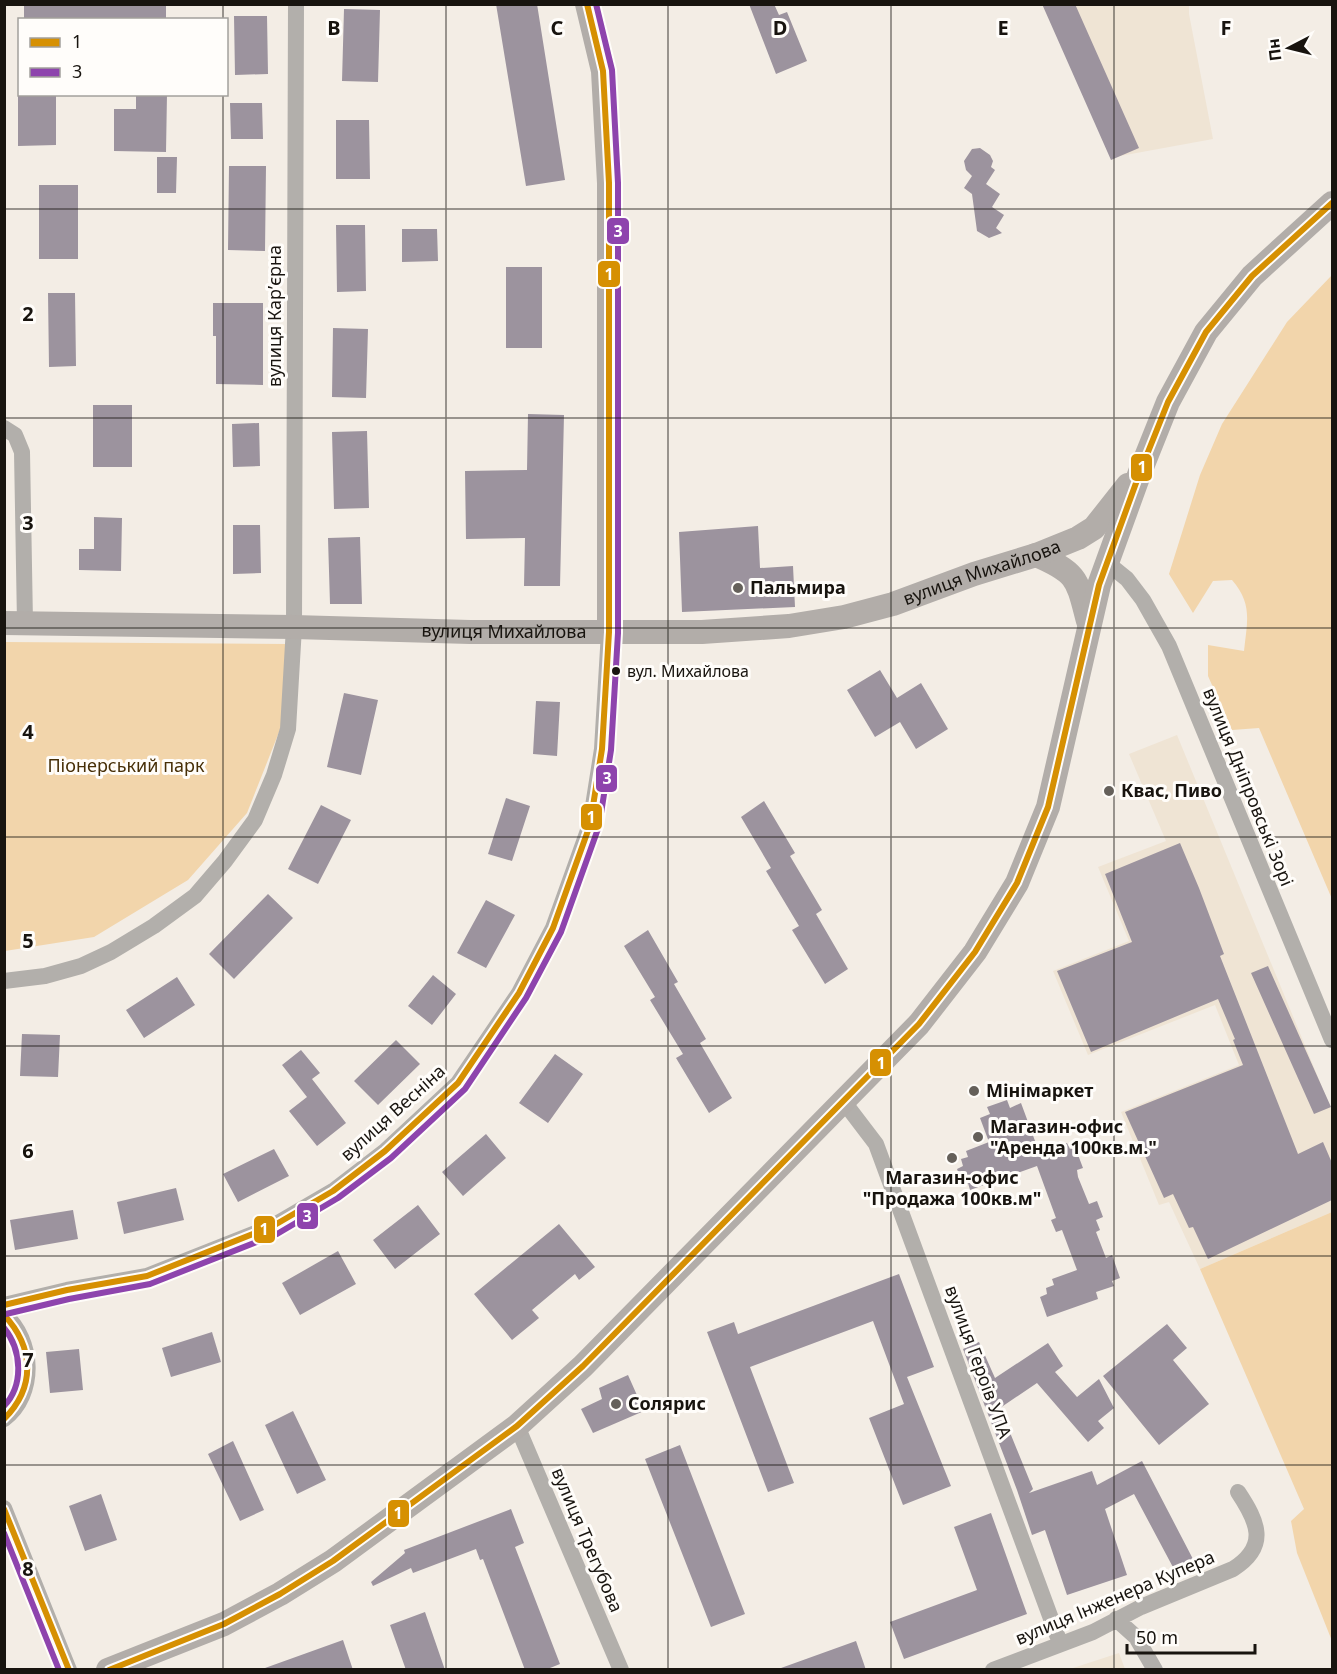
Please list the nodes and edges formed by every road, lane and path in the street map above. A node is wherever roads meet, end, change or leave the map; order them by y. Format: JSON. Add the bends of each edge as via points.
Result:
{"nodes":[{"id":1,"x":296,"y":4,"type":"edge"},
{"id":2,"x":587,"y":4,"type":"edge"},
{"id":3,"x":1332,"y":203,"type":"edge"},
{"id":4,"x":4,"y":428,"type":"edge"},
{"id":5,"x":1140,"y":472,"type":"junction"},
{"id":6,"x":1036,"y":555,"type":"junction"},
{"id":7,"x":1106,"y":562,"type":"junction"},
{"id":8,"x":15,"y":623,"type":"edge"},
{"id":9,"x":1088,"y":624,"type":"junction"},
{"id":10,"x":294,"y":627,"type":"junction"},
{"id":11,"x":609,"y":632,"type":"junction"},
{"id":12,"x":4,"y":981,"type":"edge"},
{"id":13,"x":1332,"y":1040,"type":"edge"},
{"id":14,"x":844,"y":1102,"type":"junction"},
{"id":15,"x":4,"y":1305,"type":"edge"},
{"id":16,"x":4,"y":1314,"type":"edge"},
{"id":17,"x":4,"y":1419,"type":"edge"},
{"id":18,"x":517,"y":1426,"type":"junction"},
{"id":19,"x":1238,"y":1492,"type":"dead end"},
{"id":20,"x":4,"y":1508,"type":"edge"},
{"id":21,"x":1116,"y":1618,"type":"junction"},
{"id":22,"x":1060,"y":1643,"type":"junction"},
{"id":23,"x":69,"y":1670,"type":"edge"},
{"id":24,"x":108,"y":1670,"type":"edge"},
{"id":25,"x":621,"y":1670,"type":"edge"},
{"id":26,"x":993,"y":1670,"type":"edge"},
{"id":27,"x":1155,"y":1670,"type":"edge"}],
"edges":[{"from":1,"to":10,"type":"street","name":"вулиця Кар’єрна"},
{"from":2,"to":11,"type":"main road","via":[[603,71],[609,183]]},
{"from":3,"to":5,"type":"main road","via":[[1252,276],[1206,332],[1168,402]]},
{"from":4,"to":8,"type":"street","via":[[15,435],[22,452]]},
{"from":5,"to":6,"type":"main road","name":"вулиця Михайлова","via":[[1094,528]]},
{"from":5,"to":7,"type":"main road"},
{"from":6,"to":9,"type":"main road","via":[[1074,578]]},
{"from":6,"to":11,"type":"main road","name":"вулиця Михайлова","via":[[844,617],[702,633]]},
{"from":7,"to":9,"type":"main road"},
{"from":7,"to":13,"type":"street","name":"вулиця Дніпровські Зорі","via":[[1127,579],[1143,600],[1168,646]]},
{"from":8,"to":10,"type":"main road","name":"вулиця Михайлова"},
{"from":9,"to":14,"type":"main road","via":[[1047,807],[1017,883],[975,952],[919,1024]]},
{"from":10,"to":11,"type":"main road","name":"вулиця Михайлова"},
{"from":10,"to":12,"type":"street","name":"вулиця Кар’єрна","via":[[288,729],[255,820],[225,861],[195,896],[111,952],[45,976]]},
{"from":11,"to":15,"type":"street","name":"вулиця Весніна","via":[[602,749],[590,825],[553,928],[519,993],[458,1083],[386,1151],[333,1191],[273,1226],[147,1276]]},
{"from":14,"to":18,"type":"main road","via":[[583,1366]]},
{"from":14,"to":22,"type":"street","name":"вулиця Героїв УПА","via":[[876,1144]]},
{"from":16,"to":17,"type":"street","via":[[22,1338],[28,1358],[21,1399]]},
{"from":18,"to":24,"type":"main road","via":[[333,1561],[280,1594],[224,1624]]},
{"from":18,"to":25,"type":"street","name":"вулиця Трегубова"},
{"from":19,"to":21,"type":"street","name":"вулиця Інженера Купера","via":[[1256,1525],[1257,1536],[1246,1561]]},
{"from":20,"to":23,"type":"street"},
{"from":21,"to":22,"type":"street","name":"вулиця Інженера Купера","via":[[1093,1632]]},
{"from":21,"to":27,"type":"street","via":[[1136,1637]]},
{"from":22,"to":26,"type":"street","name":"вулиця Інженера Купера"}]}
